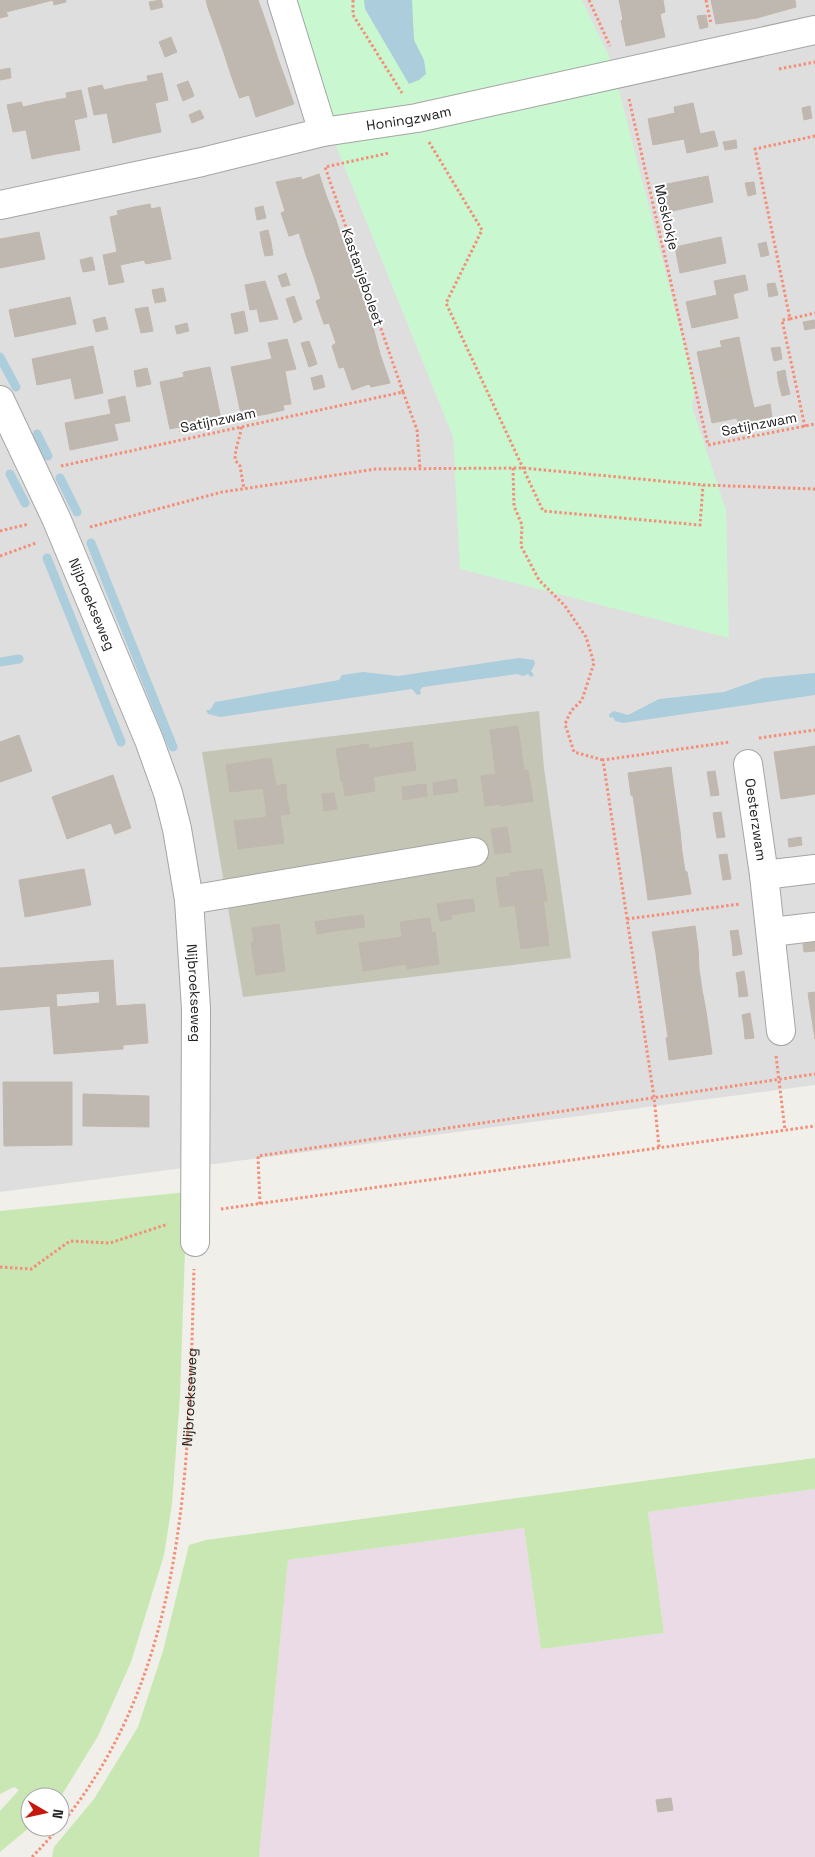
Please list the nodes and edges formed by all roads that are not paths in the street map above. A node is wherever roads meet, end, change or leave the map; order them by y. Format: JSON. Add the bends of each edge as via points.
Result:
{"nodes":[{"id":1,"x":282,"y":0,"type":"edge"},
{"id":2,"x":815,"y":30,"type":"edge"},
{"id":3,"x":323,"y":132,"type":"junction"},
{"id":4,"x":0,"y":205,"type":"edge"},
{"id":5,"x":0,"y":400,"type":"edge"},
{"id":6,"x":743,"y":752,"type":"road end"},
{"id":7,"x":474,"y":852,"type":"dead end"},
{"id":8,"x":815,"y":869,"type":"edge"},
{"id":9,"x":766,"y":888,"type":"junction"},
{"id":10,"x":189,"y":900,"type":"junction"},
{"id":11,"x":815,"y":927,"type":"edge"},
{"id":12,"x":771,"y":932,"type":"junction"},
{"id":13,"x":781,"y":1031,"type":"road end"},
{"id":14,"x":195,"y":1242,"type":"road end"}],
"edges":[{"from":1,"to":3,"type":"street"},
{"from":2,"to":3,"type":"street","name":"Honingzwam","via":[[417,118]]},
{"from":3,"to":4,"type":"street","name":"Honingzwam","via":[[202,162]]},
{"from":5,"to":10,"type":"street","name":"Nijbroekseweg","via":[[63,534],[149,740],[168,793]]},
{"from":6,"to":9,"type":"street","name":"Oesterzwam"},
{"from":7,"to":10,"type":"street"},
{"from":8,"to":9,"type":"street","name":"Oesterzwam"},
{"from":9,"to":12,"type":"street","name":"Oesterzwam"},
{"from":10,"to":14,"type":"street","name":"Nijbroekseweg","via":[[196,1009]]},
{"from":11,"to":12,"type":"street"},
{"from":12,"to":13,"type":"street","name":"Oesterzwam"}]}
